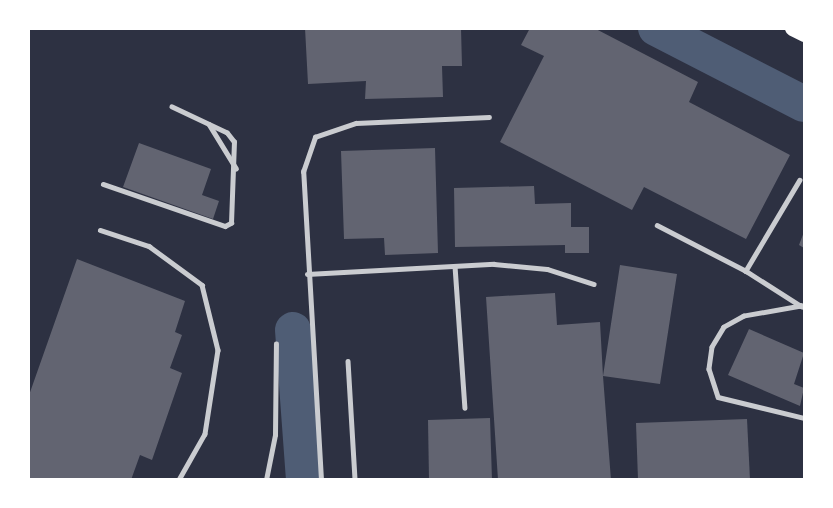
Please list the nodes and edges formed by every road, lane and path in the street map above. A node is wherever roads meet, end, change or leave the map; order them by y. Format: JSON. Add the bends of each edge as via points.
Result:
{"nodes":[{"id":1,"x":792,"y":28,"type":"edge"},
{"id":2,"x":804,"y":34,"type":"edge"},
{"id":3,"x":172,"y":107,"type":"dead end"},
{"id":4,"x":489,"y":117,"type":"dead end"},
{"id":5,"x":209,"y":124,"type":"junction"},
{"id":6,"x":237,"y":170,"type":"junction"},
{"id":7,"x":800,"y":180,"type":"dead end"},
{"id":8,"x":103,"y":184,"type":"dead end"},
{"id":9,"x":657,"y":225,"type":"dead end"},
{"id":10,"x":100,"y":230,"type":"dead end"},
{"id":11,"x":455,"y":266,"type":"junction"},
{"id":12,"x":746,"y":271,"type":"junction"},
{"id":13,"x":307,"y":274,"type":"junction"},
{"id":14,"x":594,"y":284,"type":"dead end"},
{"id":15,"x":803,"y":307,"type":"edge"},
{"id":16,"x":276,"y":344,"type":"dead end"},
{"id":17,"x":348,"y":361,"type":"dead end"},
{"id":18,"x":465,"y":408,"type":"dead end"},
{"id":19,"x":804,"y":418,"type":"edge"},
{"id":20,"x":179,"y":480,"type":"edge"},
{"id":21,"x":266,"y":480,"type":"edge"},
{"id":22,"x":321,"y":480,"type":"edge"},
{"id":23,"x":355,"y":480,"type":"edge"}],
"edges":[{"from":1,"to":2,"type":"highway"},
{"from":3,"to":5,"type":"lane"},
{"from":4,"to":13,"type":"lane","via":[[356,123],[315,137],[303,172]]},
{"from":5,"to":6,"type":"lane"},
{"from":5,"to":6,"type":"lane","via":[[234,142]]},
{"from":6,"to":8,"type":"lane","via":[[235,215],[225,226]]},
{"from":7,"to":12,"type":"lane"},
{"from":9,"to":12,"type":"lane"},
{"from":10,"to":20,"type":"lane","via":[[149,246],[202,285],[218,350],[205,434]]},
{"from":11,"to":13,"type":"lane"},
{"from":11,"to":14,"type":"lane","via":[[547,268]]},
{"from":11,"to":18,"type":"lane"},
{"from":12,"to":15,"type":"lane"},
{"from":13,"to":22,"type":"lane"},
{"from":15,"to":19,"type":"lane","via":[[744,316],[724,327],[709,369],[718,397]]},
{"from":16,"to":21,"type":"lane","via":[[275,435]]},
{"from":17,"to":23,"type":"lane"}]}
